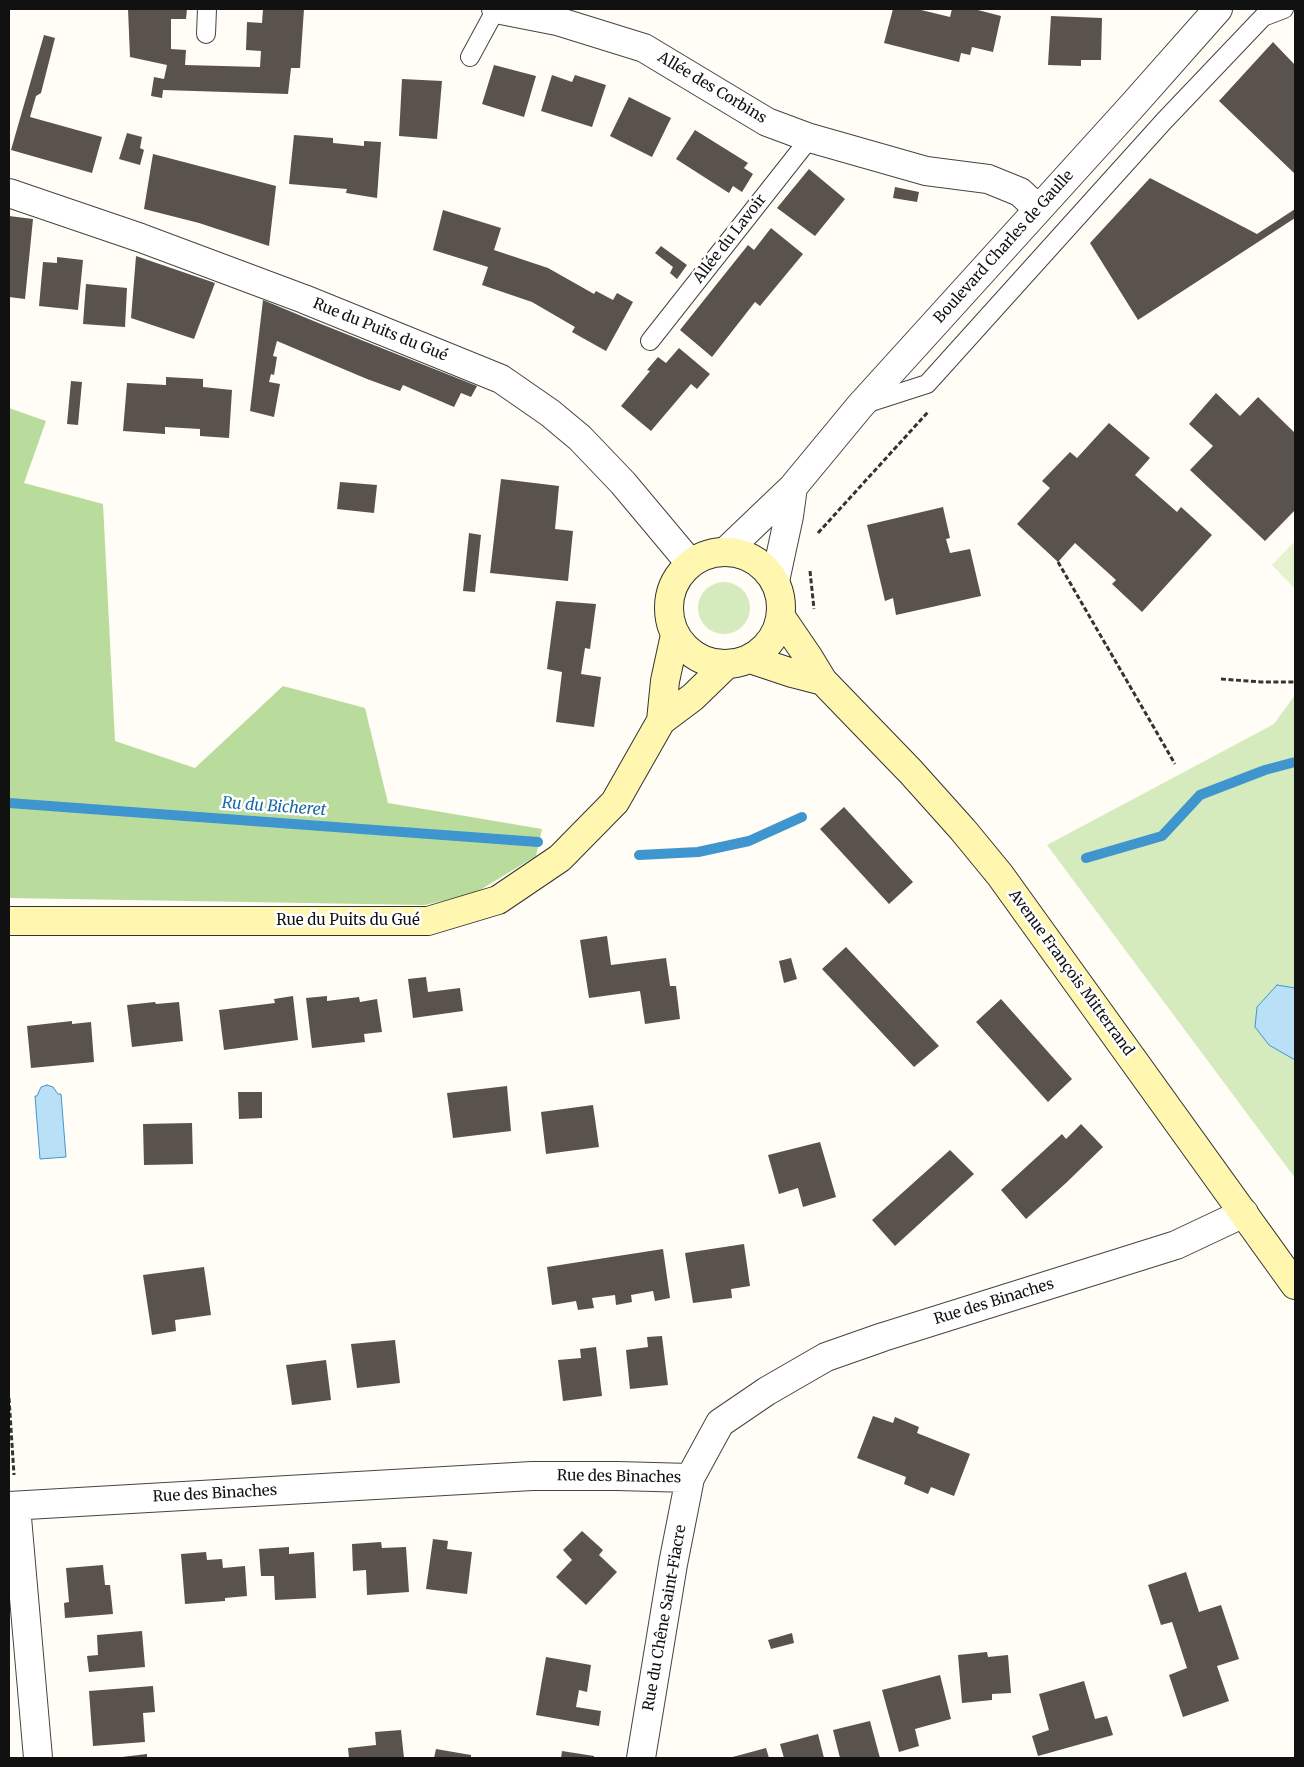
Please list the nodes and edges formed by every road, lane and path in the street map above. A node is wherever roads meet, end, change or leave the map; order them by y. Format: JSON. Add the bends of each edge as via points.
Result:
{"nodes":[{"id":1,"x":207,"y":9,"type":"edge"},
{"id":2,"x":496,"y":9,"type":"edge"},
{"id":3,"x":1218,"y":9,"type":"edge"},
{"id":4,"x":1284,"y":9,"type":"edge"},
{"id":5,"x":206,"y":34,"type":"dead end"},
{"id":6,"x":470,"y":56,"type":"dead end"},
{"id":7,"x":810,"y":138,"type":"junction"},
{"id":8,"x":9,"y":193,"type":"edge"},
{"id":9,"x":1038,"y":209,"type":"junction"},
{"id":10,"x":650,"y":341,"type":"dead end"},
{"id":11,"x":860,"y":406,"type":"junction"},
{"id":12,"x":928,"y":411,"type":"dead end"},
{"id":13,"x":793,"y":486,"type":"junction"},
{"id":14,"x":814,"y":539,"type":"dead end"},
{"id":15,"x":726,"y":551,"type":"junction"},
{"id":16,"x":1058,"y":562,"type":"dead end"},
{"id":17,"x":690,"y":564,"type":"junction"},
{"id":18,"x":810,"y":568,"type":"dead end"},
{"id":19,"x":775,"y":581,"type":"junction"},
{"id":20,"x":814,"y":611,"type":"dead end"},
{"id":21,"x":781,"y":617,"type":"junction"},
{"id":22,"x":675,"y":634,"type":"junction"},
{"id":23,"x":738,"y":662,"type":"junction"},
{"id":24,"x":1220,"y":679,"type":"dead end"},
{"id":25,"x":823,"y":681,"type":"junction"},
{"id":26,"x":1295,"y":682,"type":"edge"},
{"id":27,"x":661,"y":721,"type":"junction"},
{"id":28,"x":1175,"y":764,"type":"dead end"},
{"id":29,"x":9,"y":921,"type":"edge"},
{"id":30,"x":1244,"y":1212,"type":"junction"},
{"id":31,"x":1295,"y":1285,"type":"edge"},
{"id":32,"x":9,"y":1398,"type":"edge"},
{"id":33,"x":690,"y":1478,"type":"junction"},
{"id":34,"x":12,"y":1506,"type":"edge"},
{"id":35,"x":38,"y":1758,"type":"edge"},
{"id":36,"x":641,"y":1758,"type":"edge"}],
"edges":[{"from":1,"to":5,"type":"lane"},
{"from":2,"to":6,"type":"lane"},
{"from":2,"to":7,"type":"street","name":"Allée des Corbins","via":[[557,21],[644,48],[767,122]]},
{"from":3,"to":9,"type":"street","name":"Boulevard Charles de Gaulle"},
{"from":4,"to":11,"type":"lane","via":[[1263,17],[1164,121],[927,384]]},
{"from":7,"to":9,"type":"street","name":"Allée des Corbins","via":[[926,171],[988,179],[1020,192]]},
{"from":7,"to":10,"type":"lane","name":"Allée du Lavoir"},
{"from":8,"to":17,"type":"street","name":"Rue du Puits du Gué","via":[[304,299],[501,379],[580,438],[623,483]]},
{"from":9,"to":11,"type":"street","name":"Boulevard Charles de Gaulle"},
{"from":11,"to":13,"type":"street","name":"Boulevard Charles de Gaulle"},
{"from":12,"to":14,"type":"path"},
{"from":13,"to":15,"type":"street","name":"Boulevard Charles de Gaulle"},
{"from":13,"to":19,"type":"street"},
{"from":15,"to":17,"type":"main road","via":[[707,554]]},
{"from":15,"to":19,"type":"main road","via":[[755,559]]},
{"from":16,"to":28,"type":"path"},
{"from":17,"to":22,"type":"main road","via":[[679,575],[668,604]]},
{"from":18,"to":20,"type":"path"},
{"from":19,"to":21,"type":"main road","via":[[781,598]]},
{"from":21,"to":23,"type":"main road","via":[[778,630],[762,652]]},
{"from":21,"to":25,"type":"main road","name":"Avenue François Mitterrand"},
{"from":22,"to":23,"type":"main road","via":[[696,657],[710,662]]},
{"from":22,"to":27,"type":"main road","name":"Rue du Puits du Gué"},
{"from":23,"to":25,"type":"main road"},
{"from":23,"to":27,"type":"main road","name":"Rue du Puits du Gué"},
{"from":24,"to":26,"type":"path"},
{"from":25,"to":30,"type":"main road","name":"Avenue François Mitterrand","via":[[911,772],[1000,875]]},
{"from":27,"to":29,"type":"main road","name":"Rue du Puits du Gué","via":[[615,802],[560,858],[498,900],[428,921]]},
{"from":30,"to":31,"type":"main road","name":"Avenue François Mitterrand"},
{"from":30,"to":33,"type":"street","name":"Rue des Binaches","via":[[1176,1245],[826,1357],[767,1391],[720,1424]]},
{"from":32,"to":34,"type":"path"},
{"from":33,"to":34,"type":"street","name":"Rue des Binaches","via":[[532,1476]]},
{"from":33,"to":36,"type":"street","name":"Rue du Chêne Saint-Fiacre"},
{"from":34,"to":35,"type":"street"}]}
